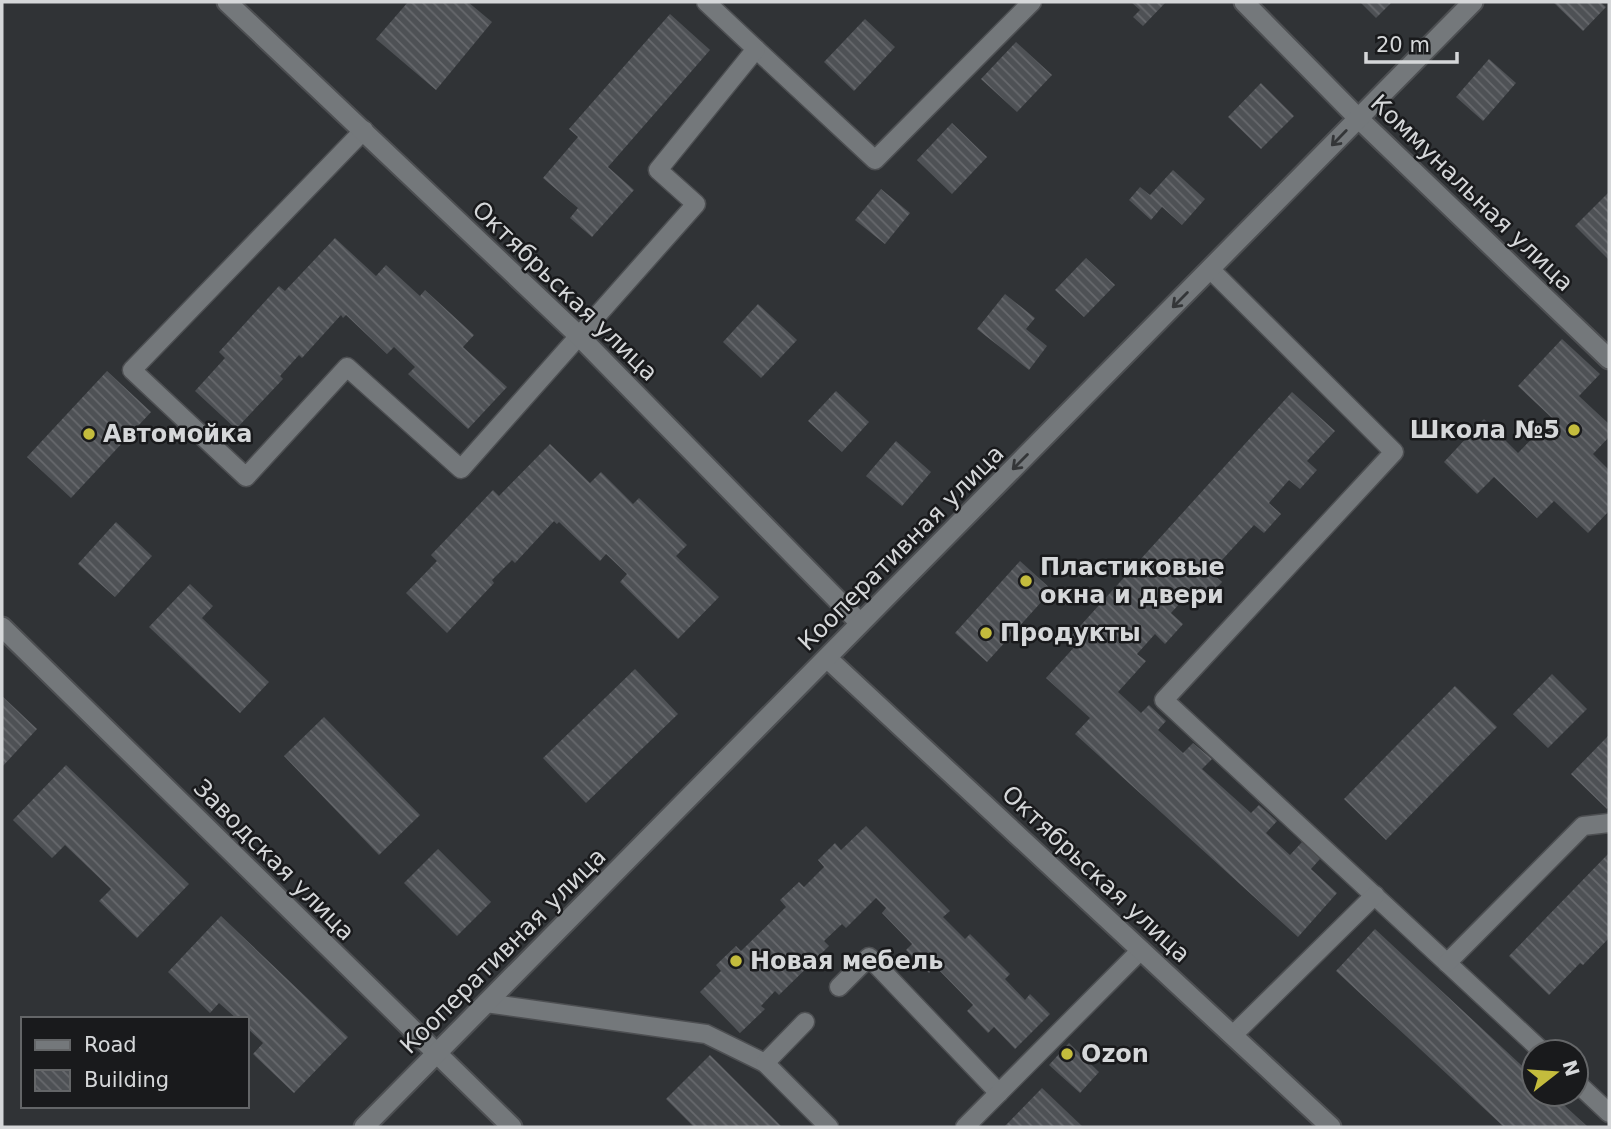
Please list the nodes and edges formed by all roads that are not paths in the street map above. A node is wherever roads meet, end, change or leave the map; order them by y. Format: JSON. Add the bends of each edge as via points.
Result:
{"nodes":[{"id":1,"x":227,"y":2,"type":"edge"},
{"id":2,"x":706,"y":2,"type":"edge"},
{"id":3,"x":1032,"y":2,"type":"edge"},
{"id":4,"x":1244,"y":2,"type":"edge"},
{"id":5,"x":1473,"y":2,"type":"edge"},
{"id":6,"x":756,"y":49,"type":"junction"},
{"id":7,"x":1358,"y":118,"type":"junction"},
{"id":8,"x":364,"y":130,"type":"junction"},
{"id":9,"x":1210,"y":269,"type":"junction"},
{"id":10,"x":578,"y":335,"type":"junction"},
{"id":11,"x":1609,"y":359,"type":"edge"},
{"id":12,"x":860,"y":623,"type":"junction"},
{"id":13,"x":2,"y":627,"type":"edge"},
{"id":14,"x":827,"y":658,"type":"junction"},
{"id":15,"x":1609,"y":823,"type":"edge"},
{"id":16,"x":1375,"y":895,"type":"junction"},
{"id":17,"x":1141,"y":950,"type":"junction"},
{"id":18,"x":1447,"y":963,"type":"junction"},
{"id":19,"x":839,"y":987,"type":"dead end"},
{"id":20,"x":486,"y":1003,"type":"junction"},
{"id":21,"x":805,"y":1021,"type":"dead end"},
{"id":22,"x":1233,"y":1035,"type":"junction"},
{"id":23,"x":1529,"y":1038,"type":"edge"},
{"id":24,"x":436,"y":1054,"type":"junction"},
{"id":25,"x":765,"y":1063,"type":"junction"},
{"id":26,"x":999,"y":1093,"type":"junction"},
{"id":27,"x":1590,"y":1095,"type":"edge"},
{"id":28,"x":1609,"y":1113,"type":"edge"},
{"id":29,"x":364,"y":1127,"type":"edge"},
{"id":30,"x":512,"y":1127,"type":"edge"},
{"id":31,"x":829,"y":1127,"type":"edge"},
{"id":32,"x":965,"y":1127,"type":"edge"},
{"id":33,"x":1331,"y":1127,"type":"edge"}],
"edges":[{"from":1,"to":8,"type":"street","name":"Октябрьская улица"},
{"from":2,"to":6,"type":"lane"},
{"from":3,"to":6,"type":"lane","via":[[875,160]]},
{"from":4,"to":7,"type":"street","name":"Коммунальная улица"},
{"from":5,"to":7,"type":"street","name":"Кооперативная улица"},
{"from":6,"to":10,"type":"lane","via":[[658,170],[696,204]]},
{"from":7,"to":9,"type":"street","name":"Кооперативная улица","one_way":true},
{"from":7,"to":11,"type":"street","name":"Коммунальная улица"},
{"from":8,"to":10,"type":"street","name":"Октябрьская улица"},
{"from":8,"to":10,"type":"lane","via":[[132,370],[246,477],[347,367],[461,469]]},
{"from":9,"to":12,"type":"street","name":"Кооперативная улица","one_way":true},
{"from":9,"to":16,"type":"lane","via":[[1394,452],[1164,700]]},
{"from":10,"to":12,"type":"street","name":"Октябрьская улица"},
{"from":12,"to":14,"type":"street","name":"Кооперативная улица"},
{"from":13,"to":24,"type":"street","name":"Заводская улица"},
{"from":14,"to":17,"type":"street","name":"Октябрьская улица"},
{"from":14,"to":20,"type":"street","name":"Кооперативная улица"},
{"from":15,"to":18,"type":"lane","via":[[1583,826]]},
{"from":16,"to":18,"type":"lane"},
{"from":16,"to":22,"type":"lane"},
{"from":17,"to":22,"type":"street","name":"Октябрьская улица"},
{"from":17,"to":26,"type":"lane"},
{"from":18,"to":23,"type":"lane"},
{"from":19,"to":26,"type":"lane","via":[[869,957]]},
{"from":20,"to":24,"type":"street","name":"Кооперативная улица"},
{"from":20,"to":25,"type":"lane","via":[[706,1034]]},
{"from":21,"to":25,"type":"lane"},
{"from":22,"to":33,"type":"street","name":"Октябрьская улица"},
{"from":24,"to":29,"type":"street","name":"Кооперативная улица"},
{"from":24,"to":30,"type":"street","name":"Заводская улица"},
{"from":25,"to":31,"type":"lane"},
{"from":26,"to":32,"type":"lane"},
{"from":27,"to":28,"type":"lane"}]}
